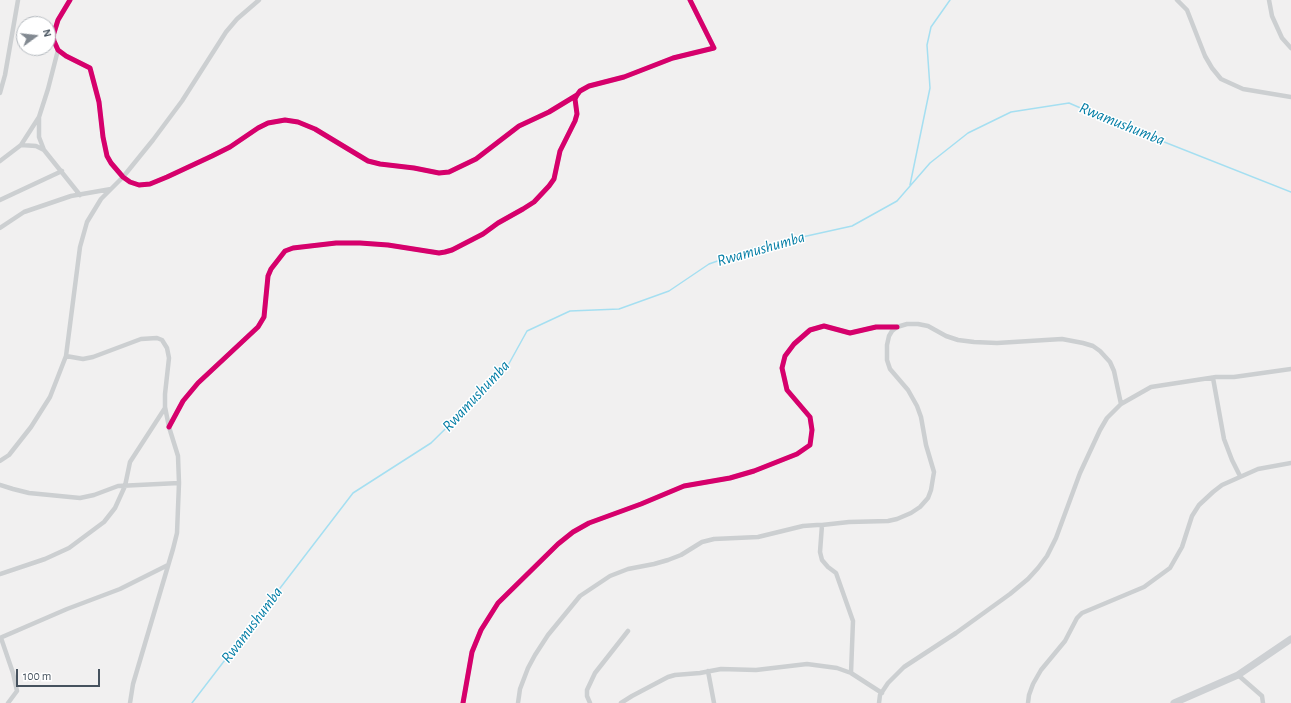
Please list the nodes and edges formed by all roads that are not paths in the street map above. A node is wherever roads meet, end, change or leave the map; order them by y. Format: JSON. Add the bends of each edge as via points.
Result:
{"nodes":[{"id":1,"x":18,"y":0,"type":"edge"},
{"id":2,"x":70,"y":0,"type":"edge"},
{"id":3,"x":259,"y":0,"type":"edge"},
{"id":4,"x":690,"y":0,"type":"edge"},
{"id":5,"x":1177,"y":0,"type":"edge"},
{"id":6,"x":1269,"y":0,"type":"edge"},
{"id":7,"x":1291,"y":48,"type":"edge"},
{"id":8,"x":58,"y":50,"type":"junction"},
{"id":9,"x":0,"y":93,"type":"edge"},
{"id":10,"x":577,"y":95,"type":"junction"},
{"id":11,"x":1291,"y":97,"type":"edge"},
{"id":12,"x":39,"y":117,"type":"junction"},
{"id":13,"x":20,"y":144,"type":"junction"},
{"id":14,"x":44,"y":150,"type":"junction"},
{"id":15,"x":0,"y":161,"type":"edge"},
{"id":16,"x":62,"y":171,"type":"junction"},
{"id":17,"x":123,"y":177,"type":"junction"},
{"id":18,"x":111,"y":189,"type":"junction"},
{"id":19,"x":80,"y":195,"type":"junction"},
{"id":20,"x":0,"y":200,"type":"edge"},
{"id":21,"x":0,"y":228,"type":"edge"},
{"id":22,"x":898,"y":327,"type":"junction"},
{"id":23,"x":66,"y":356,"type":"junction"},
{"id":24,"x":1291,"y":369,"type":"edge"},
{"id":25,"x":1213,"y":378,"type":"junction"},
{"id":26,"x":1121,"y":404,"type":"junction"},
{"id":27,"x":165,"y":407,"type":"junction"},
{"id":28,"x":169,"y":427,"type":"junction"},
{"id":29,"x":0,"y":461,"type":"edge"},
{"id":30,"x":1291,"y":463,"type":"edge"},
{"id":31,"x":1240,"y":476,"type":"junction"},
{"id":32,"x":179,"y":482,"type":"junction"},
{"id":33,"x":0,"y":484,"type":"edge"},
{"id":34,"x":125,"y":486,"type":"junction"},
{"id":35,"x":822,"y":525,"type":"junction"},
{"id":36,"x":168,"y":565,"type":"junction"},
{"id":37,"x":0,"y":574,"type":"edge"},
{"id":38,"x":628,"y":631,"type":"dead end"},
{"id":39,"x":0,"y":638,"type":"edge"},
{"id":40,"x":1291,"y":639,"type":"edge"},
{"id":41,"x":708,"y":671,"type":"junction"},
{"id":42,"x":851,"y":673,"type":"junction"},
{"id":43,"x":1238,"y":675,"type":"junction"},
{"id":44,"x":882,"y":693,"type":"junction"},
{"id":45,"x":8,"y":703,"type":"edge"},
{"id":46,"x":130,"y":703,"type":"edge"},
{"id":47,"x":463,"y":703,"type":"edge"},
{"id":48,"x":518,"y":703,"type":"edge"},
{"id":49,"x":590,"y":703,"type":"edge"},
{"id":50,"x":621,"y":703,"type":"edge"},
{"id":51,"x":714,"y":703,"type":"edge"},
{"id":52,"x":879,"y":703,"type":"edge"},
{"id":53,"x":1028,"y":703,"type":"edge"},
{"id":54,"x":1174,"y":703,"type":"edge"},
{"id":55,"x":1263,"y":703,"type":"edge"}],
"edges":[{"from":1,"to":9,"type":"street","via":[[6,75]]},
{"from":2,"to":8,"type":"street","via":[[58,20],[53,36]]},
{"from":3,"to":17,"type":"street","via":[[226,32],[182,100]]},
{"from":4,"to":10,"type":"street","via":[[714,48],[673,58],[624,77],[589,86]]},
{"from":5,"to":11,"type":"street","via":[[1187,10],[1206,56],[1221,79],[1243,89]]},
{"from":6,"to":7,"type":"street","via":[[1272,16],[1282,38]]},
{"from":8,"to":12,"type":"street"},
{"from":8,"to":17,"type":"street","via":[[91,70],[99,102],[107,156]]},
{"from":10,"to":17,"type":"street","via":[[519,126],[476,159],[449,172],[380,164],[368,160],[315,129],[285,120],[268,123],[230,147],[150,184],[139,185]]},
{"from":10,"to":28,"type":"street","via":[[577,114],[560,151],[554,179],[534,202],[483,234],[452,250],[439,253],[360,243],[336,243],[285,251],[268,276],[264,317],[258,327],[198,383],[183,401]]},
{"from":12,"to":13,"type":"street"},
{"from":12,"to":14,"type":"street","via":[[39,137]]},
{"from":13,"to":14,"type":"street"},
{"from":13,"to":15,"type":"street"},
{"from":14,"to":16,"type":"street"},
{"from":16,"to":19,"type":"street"},
{"from":16,"to":20,"type":"street"},
{"from":17,"to":18,"type":"street"},
{"from":18,"to":19,"type":"street"},
{"from":18,"to":23,"type":"street","via":[[101,199],[87,222],[80,247]]},
{"from":19,"to":21,"type":"street","via":[[24,212]]},
{"from":22,"to":26,"type":"street","via":[[918,324],[928,326],[946,336],[974,342],[1062,339],[1093,346],[1110,362]]},
{"from":22,"to":35,"type":"street","via":[[889,336],[887,360],[890,369],[908,390],[919,411],[934,472],[928,498],[920,507],[897,519]]},
{"from":22,"to":47,"type":"street","via":[[876,327],[850,333],[824,326],[810,330],[794,344],[785,356],[782,368],[787,390],[810,417],[812,430],[810,445],[797,454],[730,478],[684,486],[589,523],[558,544],[498,603],[481,630],[472,652]]},
{"from":23,"to":27,"type":"street","via":[[83,359],[141,339],[162,340],[169,358]]},
{"from":23,"to":29,"type":"street","via":[[50,397],[31,427],[9,455]]},
{"from":24,"to":25,"type":"street"},
{"from":25,"to":26,"type":"street","via":[[1151,387]]},
{"from":25,"to":31,"type":"street","via":[[1224,439]]},
{"from":26,"to":44,"type":"street","via":[[1100,430],[1080,473],[1056,538],[1038,568],[1010,594],[904,667]]},
{"from":27,"to":28,"type":"street"},
{"from":27,"to":34,"type":"street","via":[[130,462]]},
{"from":28,"to":32,"type":"street","via":[[178,456]]},
{"from":30,"to":31,"type":"street"},
{"from":31,"to":53,"type":"street","via":[[1222,485],[1199,505],[1192,516],[1182,547],[1170,568],[1144,588],[1094,608],[1077,618],[1065,641],[1041,670],[1033,684]]},
{"from":32,"to":34,"type":"street"},
{"from":32,"to":36,"type":"street","via":[[177,533]]},
{"from":33,"to":34,"type":"street","via":[[29,493],[80,498]]},
{"from":34,"to":37,"type":"street","via":[[115,508],[104,522],[69,548]]},
{"from":35,"to":42,"type":"street","via":[[822,560],[836,573],[853,621]]},
{"from":35,"to":48,"type":"street","via":[[803,526],[758,537],[714,539],[702,542],[668,560],[610,576],[580,596],[548,635],[528,668]]},
{"from":36,"to":39,"type":"street","via":[[120,589]]},
{"from":36,"to":46,"type":"street","via":[[133,684]]},
{"from":38,"to":49,"type":"street","via":[[595,672],[587,690]]},
{"from":39,"to":45,"type":"street","via":[[17,691]]},
{"from":40,"to":43,"type":"main road"},
{"from":41,"to":42,"type":"street","via":[[766,670],[807,664],[837,668]]},
{"from":41,"to":50,"type":"street","via":[[668,677]]},
{"from":41,"to":51,"type":"street"},
{"from":42,"to":44,"type":"street"},
{"from":43,"to":54,"type":"main road"},
{"from":43,"to":55,"type":"street","via":[[1262,696]]},
{"from":44,"to":52,"type":"street"}]}
